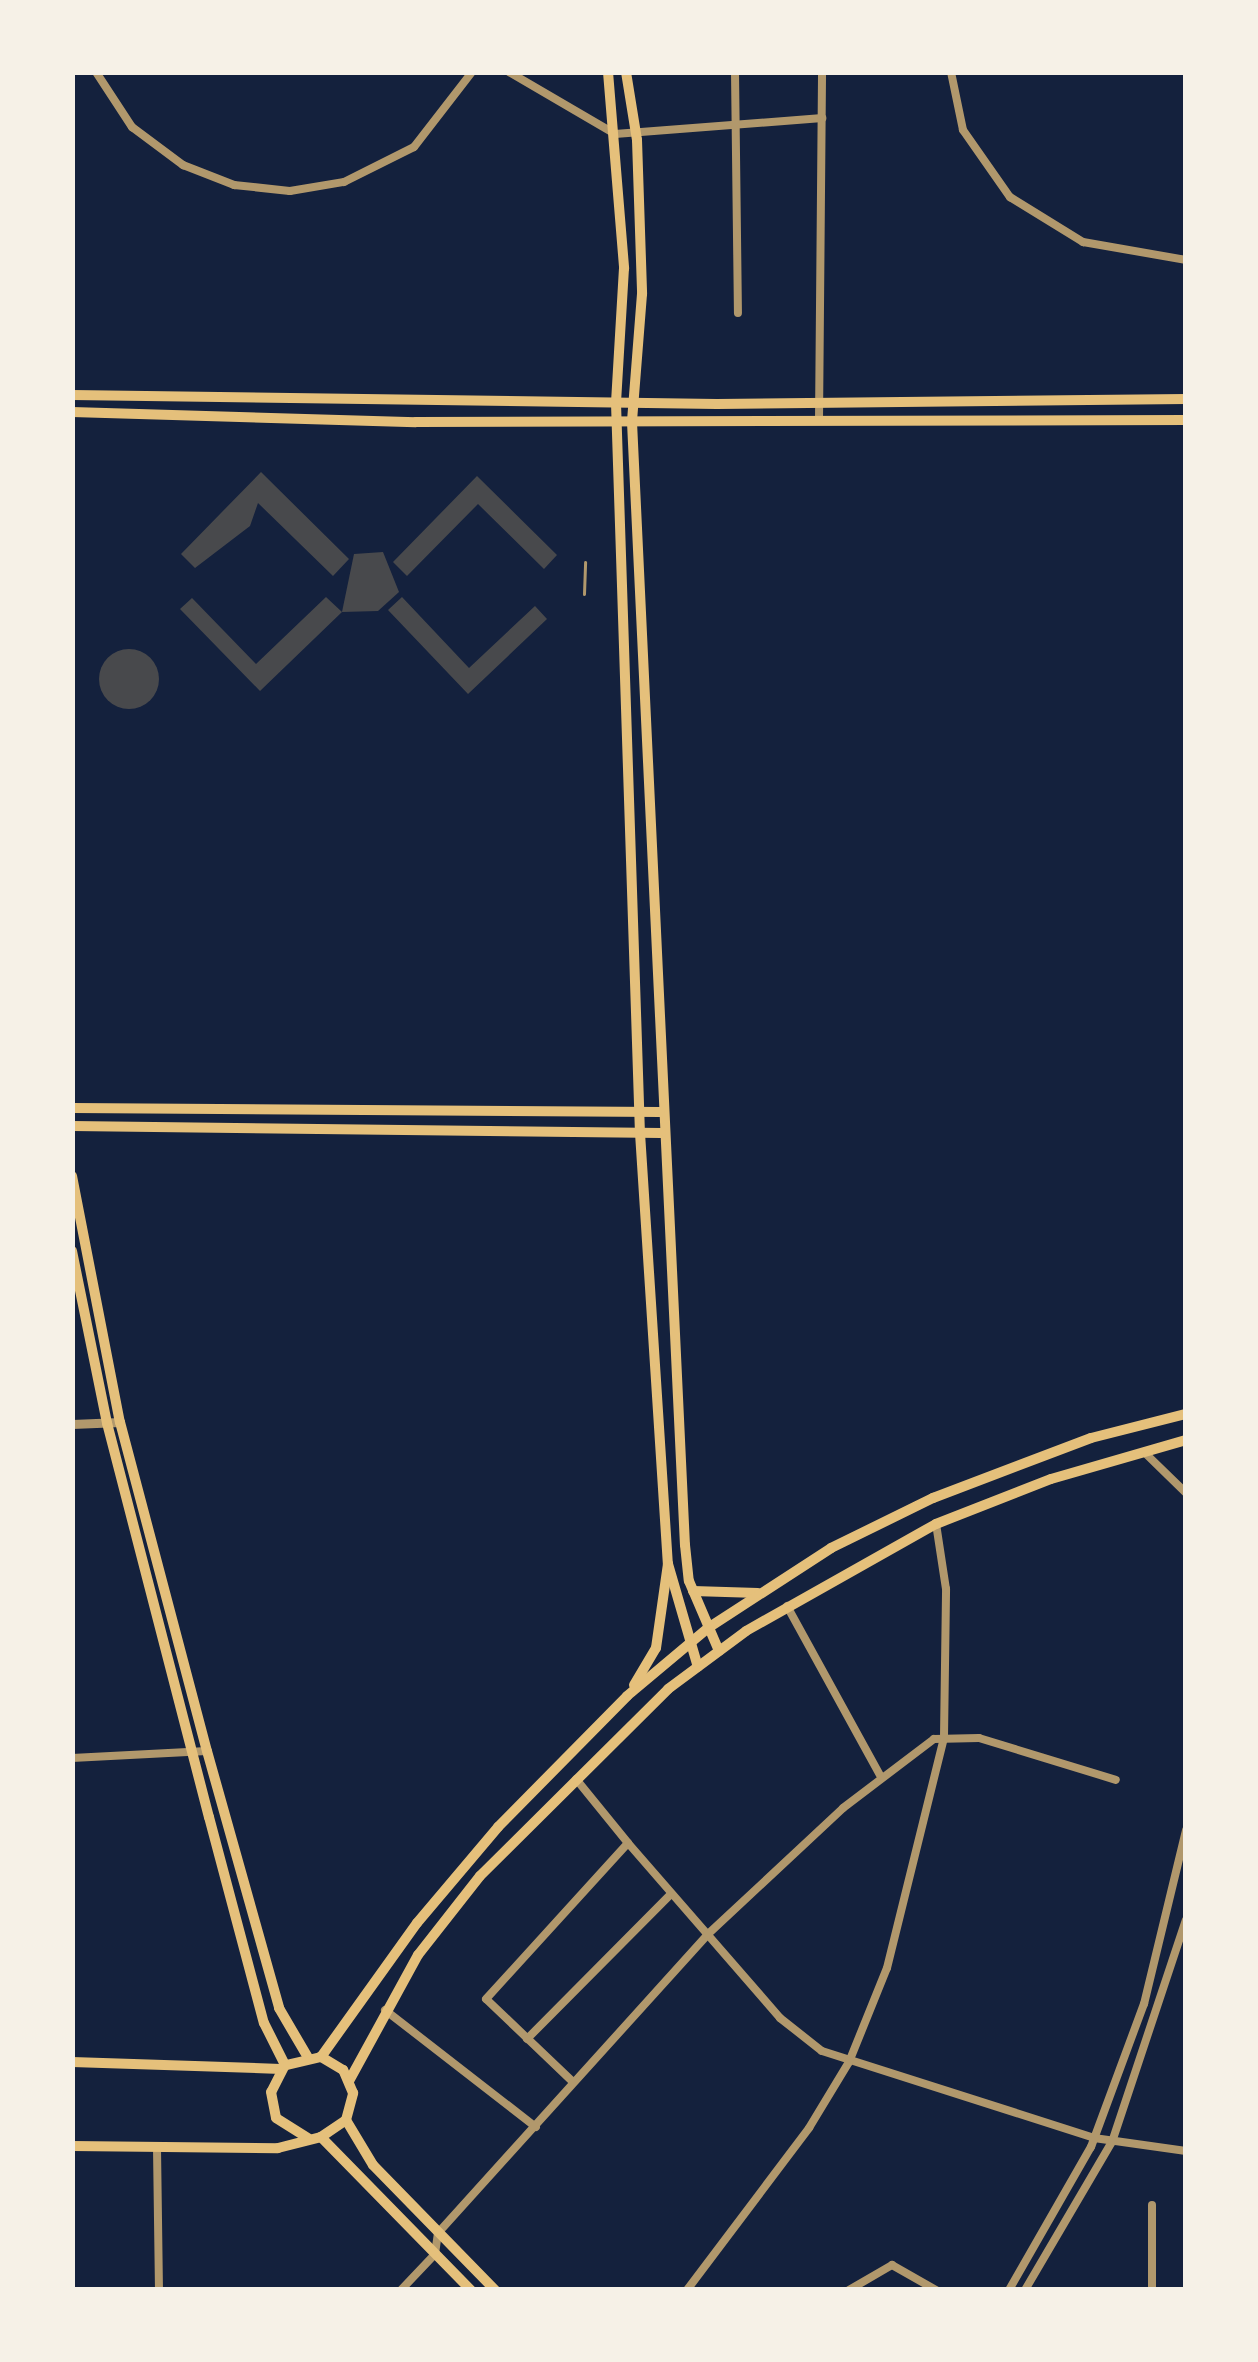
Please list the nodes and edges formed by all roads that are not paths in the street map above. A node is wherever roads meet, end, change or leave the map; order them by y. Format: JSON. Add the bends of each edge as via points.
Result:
{"nodes":[{"id":1,"x":96,"y":72,"type":"edge"},
{"id":2,"x":472,"y":72,"type":"edge"},
{"id":3,"x":509,"y":72,"type":"edge"},
{"id":4,"x":608,"y":72,"type":"edge"},
{"id":5,"x":626,"y":72,"type":"edge"},
{"id":6,"x":735,"y":72,"type":"edge"},
{"id":7,"x":822,"y":72,"type":"edge"},
{"id":8,"x":951,"y":72,"type":"edge"},
{"id":9,"x":822,"y":118,"type":"junction"},
{"id":10,"x":740,"y":124,"type":"junction"},
{"id":11,"x":636,"y":131,"type":"junction"},
{"id":12,"x":615,"y":134,"type":"junction"},
{"id":13,"x":1186,"y":260,"type":"edge"},
{"id":14,"x":738,"y":314,"type":"dead end"},
{"id":15,"x":72,"y":394,"type":"edge"},
{"id":16,"x":1186,"y":399,"type":"edge"},
{"id":17,"x":632,"y":402,"type":"junction"},
{"id":18,"x":616,"y":403,"type":"junction"},
{"id":19,"x":818,"y":404,"type":"junction"},
{"id":20,"x":72,"y":412,"type":"edge"},
{"id":21,"x":1186,"y":420,"type":"edge"},
{"id":22,"x":819,"y":421,"type":"junction"},
{"id":23,"x":616,"y":422,"type":"junction"},
{"id":24,"x":632,"y":422,"type":"junction"},
{"id":25,"x":585,"y":562,"type":"dead end"},
{"id":26,"x":584,"y":594,"type":"dead end"},
{"id":27,"x":72,"y":1108,"type":"edge"},
{"id":28,"x":639,"y":1112,"type":"junction"},
{"id":29,"x":660,"y":1112,"type":"junction"},
{"id":30,"x":72,"y":1126,"type":"edge"},
{"id":31,"x":640,"y":1133,"type":"junction"},
{"id":32,"x":661,"y":1133,"type":"junction"},
{"id":33,"x":72,"y":1175,"type":"edge"},
{"id":34,"x":72,"y":1251,"type":"edge"},
{"id":35,"x":673,"y":1343,"type":"junction"},
{"id":36,"x":654,"y":1346,"type":"junction"},
{"id":37,"x":1186,"y":1414,"type":"edge"},
{"id":38,"x":114,"y":1423,"type":"junction"},
{"id":39,"x":72,"y":1424,"type":"edge"},
{"id":40,"x":1186,"y":1440,"type":"edge"},
{"id":41,"x":1143,"y":1451,"type":"junction"},
{"id":42,"x":1186,"y":1493,"type":"edge"},
{"id":43,"x":936,"y":1524,"type":"junction"},
{"id":44,"x":668,"y":1564,"type":"junction"},
{"id":45,"x":691,"y":1586,"type":"junction"},
{"id":46,"x":675,"y":1588,"type":"junction"},
{"id":47,"x":761,"y":1592,"type":"junction"},
{"id":48,"x":787,"y":1606,"type":"junction"},
{"id":49,"x":707,"y":1628,"type":"junction"},
{"id":50,"x":690,"y":1643,"type":"junction"},
{"id":51,"x":718,"y":1651,"type":"junction"},
{"id":52,"x":698,"y":1666,"type":"junction"},
{"id":53,"x":627,"y":1696,"type":"junction"},
{"id":54,"x":944,"y":1737,"type":"junction"},
{"id":55,"x":207,"y":1750,"type":"junction"},
{"id":56,"x":193,"y":1752,"type":"junction"},
{"id":57,"x":72,"y":1758,"type":"edge"},
{"id":58,"x":574,"y":1777,"type":"junction"},
{"id":59,"x":881,"y":1777,"type":"junction"},
{"id":60,"x":1116,"y":1780,"type":"dead end"},
{"id":61,"x":1186,"y":1830,"type":"edge"},
{"id":62,"x":628,"y":1843,"type":"junction"},
{"id":63,"x":668,"y":1896,"type":"junction"},
{"id":64,"x":1186,"y":1920,"type":"edge"},
{"id":65,"x":707,"y":1935,"type":"junction"},
{"id":66,"x":384,"y":2010,"type":"junction"},
{"id":67,"x":527,"y":2039,"type":"junction"},
{"id":68,"x":307,"y":2056,"type":"junction"},
{"id":69,"x":321,"y":2057,"type":"junction"},
{"id":70,"x":72,"y":2062,"type":"edge"},
{"id":71,"x":849,"y":2062,"type":"junction"},
{"id":72,"x":283,"y":2067,"type":"junction"},
{"id":73,"x":349,"y":2081,"type":"junction"},
{"id":74,"x":573,"y":2082,"type":"junction"},
{"id":75,"x":346,"y":2120,"type":"junction"},
{"id":76,"x":536,"y":2128,"type":"junction"},
{"id":77,"x":314,"y":2138,"type":"junction"},
{"id":78,"x":1094,"y":2138,"type":"junction"},
{"id":79,"x":1112,"y":2142,"type":"junction"},
{"id":80,"x":72,"y":2146,"type":"edge"},
{"id":81,"x":157,"y":2146,"type":"junction"},
{"id":82,"x":1186,"y":2152,"type":"edge"},
{"id":83,"x":1152,"y":2206,"type":"dead end"},
{"id":84,"x":438,"y":2233,"type":"junction"},
{"id":85,"x":435,"y":2254,"type":"junction"},
{"id":86,"x":159,"y":2290,"type":"edge"},
{"id":87,"x":401,"y":2290,"type":"edge"},
{"id":88,"x":472,"y":2290,"type":"edge"},
{"id":89,"x":495,"y":2290,"type":"edge"},
{"id":90,"x":687,"y":2290,"type":"edge"},
{"id":91,"x":849,"y":2290,"type":"edge"},
{"id":92,"x":936,"y":2290,"type":"edge"},
{"id":93,"x":1009,"y":2290,"type":"edge"},
{"id":94,"x":1024,"y":2290,"type":"edge"},
{"id":95,"x":1152,"y":2290,"type":"edge"}],
"edges":[{"from":1,"to":2,"type":"street","via":[[132,127],[183,165],[235,185],[290,191],[344,182],[414,148]]},
{"from":3,"to":12,"type":"street"},
{"from":4,"to":12,"type":"main road"},
{"from":5,"to":11,"type":"main road"},
{"from":6,"to":10,"type":"street"},
{"from":7,"to":9,"type":"street"},
{"from":8,"to":13,"type":"street","via":[[963,130],[1010,197],[1083,242]]},
{"from":9,"to":10,"type":"street"},
{"from":9,"to":19,"type":"street"},
{"from":10,"to":11,"type":"street"},
{"from":10,"to":14,"type":"street"},
{"from":11,"to":12,"type":"street"},
{"from":11,"to":17,"type":"main road","via":[[642,294]]},
{"from":12,"to":18,"type":"main road","via":[[623,268]]},
{"from":15,"to":18,"type":"main road"},
{"from":16,"to":19,"type":"main road"},
{"from":17,"to":18,"type":"main road"},
{"from":17,"to":19,"type":"main road"},
{"from":17,"to":24,"type":"main road"},
{"from":18,"to":23,"type":"main road"},
{"from":19,"to":22,"type":"street"},
{"from":20,"to":23,"type":"main road"},
{"from":21,"to":22,"type":"main road"},
{"from":22,"to":24,"type":"main road"},
{"from":23,"to":24,"type":"main road"},
{"from":23,"to":28,"type":"main road"},
{"from":24,"to":29,"type":"main road"},
{"from":25,"to":26,"type":"lane"},
{"from":27,"to":28,"type":"main road"},
{"from":28,"to":29,"type":"main road"},
{"from":28,"to":31,"type":"main road"},
{"from":29,"to":32,"type":"main road"},
{"from":30,"to":31,"type":"main road"},
{"from":31,"to":32,"type":"main road"},
{"from":31,"to":36,"type":"main road"},
{"from":32,"to":35,"type":"main road"},
{"from":33,"to":38,"type":"main road"},
{"from":34,"to":38,"type":"main road"},
{"from":35,"to":36,"type":"main road"},
{"from":35,"to":45,"type":"main road"},
{"from":36,"to":44,"type":"main road"},
{"from":37,"to":47,"type":"main road","via":[[1091,1438],[933,1498]]},
{"from":38,"to":39,"type":"street"},
{"from":38,"to":55,"type":"main road"},
{"from":38,"to":56,"type":"main road"},
{"from":40,"to":41,"type":"main road"},
{"from":41,"to":42,"type":"street"},
{"from":41,"to":43,"type":"main road"},
{"from":43,"to":48,"type":"main road"},
{"from":43,"to":54,"type":"street","via":[[946,1588]]},
{"from":44,"to":46,"type":"main road"},
{"from":44,"to":53,"type":"main road","via":[[656,1648]]},
{"from":45,"to":46,"type":"main road"},
{"from":45,"to":47,"type":"main road"},
{"from":45,"to":49,"type":"main road"},
{"from":46,"to":50,"type":"main road"},
{"from":47,"to":49,"type":"main road"},
{"from":48,"to":51,"type":"main road"},
{"from":48,"to":59,"type":"street"},
{"from":49,"to":50,"type":"main road"},
{"from":49,"to":51,"type":"main road"},
{"from":50,"to":52,"type":"main road"},
{"from":50,"to":53,"type":"main road"},
{"from":51,"to":52,"type":"main road"},
{"from":52,"to":58,"type":"main road"},
{"from":53,"to":69,"type":"main road","via":[[446,1886]]},
{"from":54,"to":59,"type":"street"},
{"from":54,"to":60,"type":"street","via":[[1014,1747]]},
{"from":54,"to":71,"type":"street","via":[[887,1968]]},
{"from":55,"to":56,"type":"street"},
{"from":55,"to":68,"type":"main road","via":[[279,2008]]},
{"from":56,"to":57,"type":"street"},
{"from":56,"to":72,"type":"main road","via":[[264,2023]]},
{"from":58,"to":62,"type":"street"},
{"from":58,"to":66,"type":"main road","via":[[480,1876]]},
{"from":59,"to":65,"type":"street"},
{"from":61,"to":78,"type":"street","via":[[1144,2004]]},
{"from":62,"to":63,"type":"street"},
{"from":62,"to":67,"type":"street","via":[[488,1991],[491,2008]]},
{"from":63,"to":65,"type":"street"},
{"from":63,"to":67,"type":"street"},
{"from":64,"to":79,"type":"street"},
{"from":65,"to":71,"type":"street","via":[[794,2032]]},
{"from":65,"to":74,"type":"street"},
{"from":66,"to":73,"type":"main road"},
{"from":66,"to":76,"type":"street"},
{"from":67,"to":74,"type":"street"},
{"from":68,"to":69,"type":"main road"},
{"from":68,"to":72,"type":"main road"},
{"from":69,"to":73,"type":"main road"},
{"from":70,"to":72,"type":"main road"},
{"from":71,"to":78,"type":"street"},
{"from":71,"to":90,"type":"street"},
{"from":72,"to":77,"type":"main road","via":[[271,2106],[284,2128]]},
{"from":73,"to":75,"type":"main road"},
{"from":74,"to":76,"type":"street"},
{"from":75,"to":77,"type":"main road"},
{"from":75,"to":84,"type":"main road","via":[[373,2165]]},
{"from":76,"to":84,"type":"street"},
{"from":77,"to":81,"type":"main road","via":[[278,2148]]},
{"from":77,"to":85,"type":"main road"},
{"from":78,"to":79,"type":"street"},
{"from":78,"to":93,"type":"street"},
{"from":79,"to":82,"type":"street"},
{"from":79,"to":94,"type":"street"},
{"from":80,"to":81,"type":"main road"},
{"from":81,"to":86,"type":"street"},
{"from":83,"to":95,"type":"street"},
{"from":84,"to":85,"type":"street"},
{"from":84,"to":89,"type":"main road"},
{"from":85,"to":87,"type":"street"},
{"from":85,"to":88,"type":"main road"},
{"from":91,"to":92,"type":"street","via":[[892,2265]]}]}
